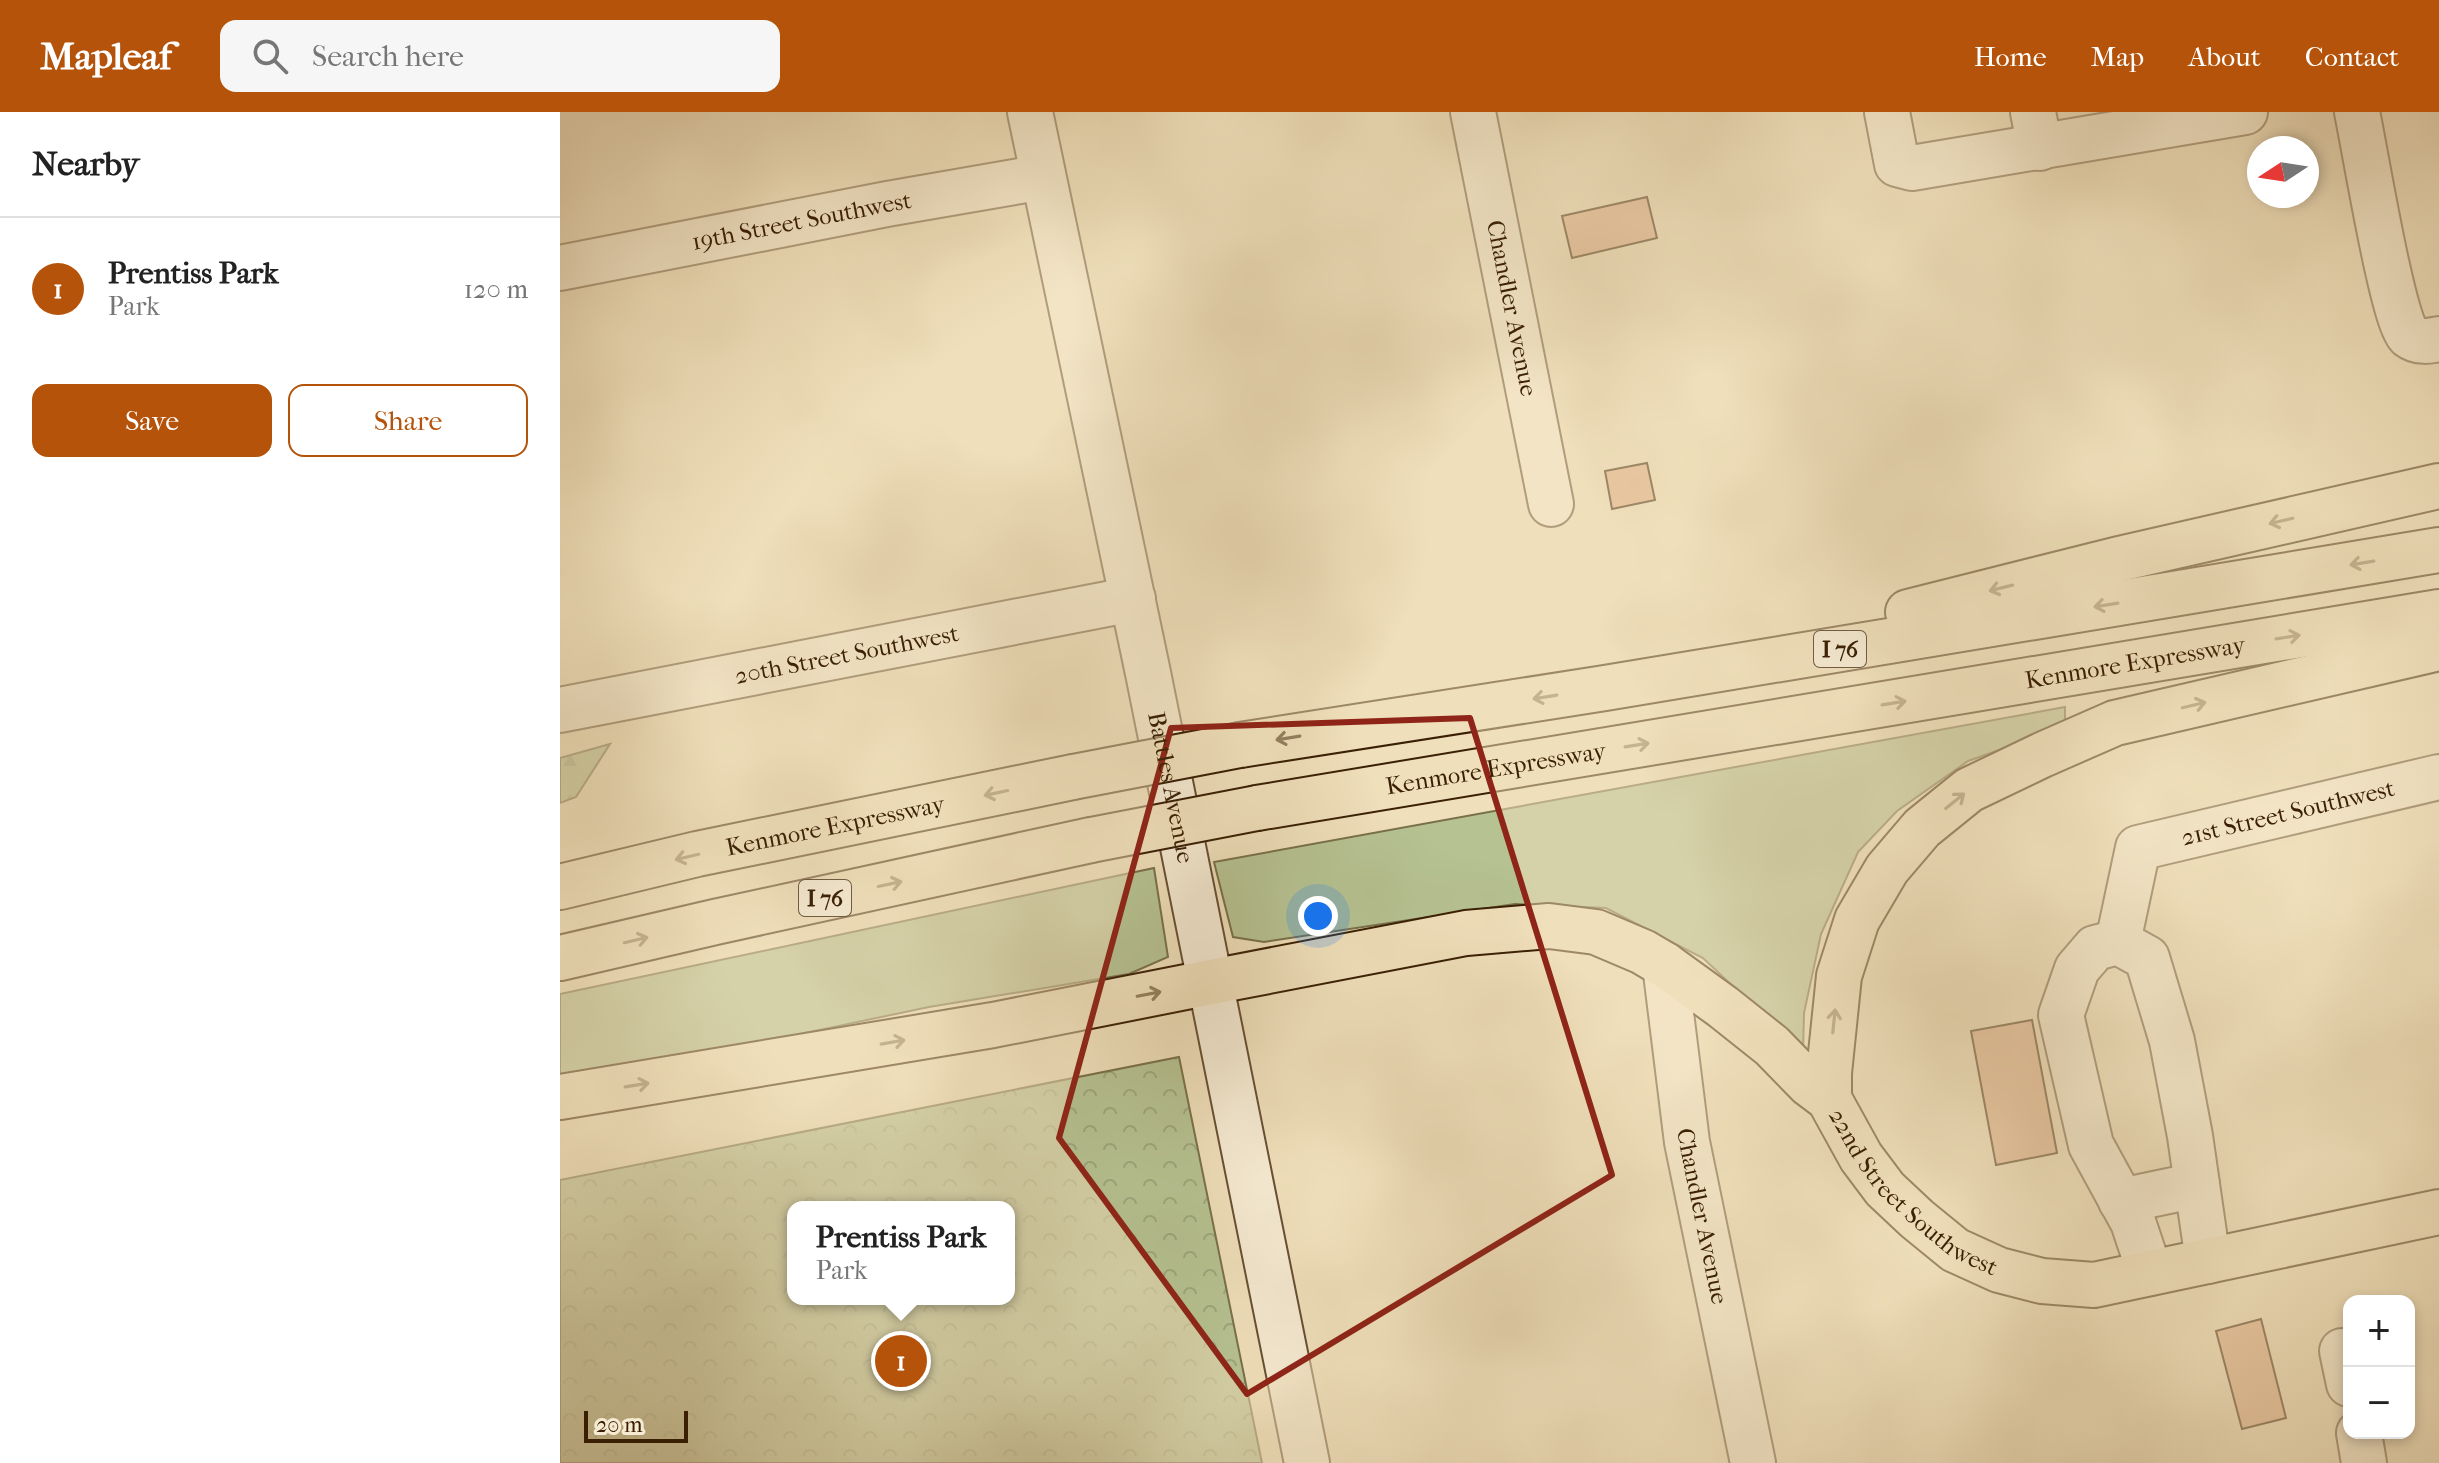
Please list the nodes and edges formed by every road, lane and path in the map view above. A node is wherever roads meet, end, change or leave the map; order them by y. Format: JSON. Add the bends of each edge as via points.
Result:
{"nodes":[{"id":1,"x":1030,"y":112,"type":"edge"},
{"id":2,"x":1473,"y":112,"type":"edge"},
{"id":3,"x":1887,"y":112,"type":"edge"},
{"id":4,"x":2245,"y":112,"type":"edge"},
{"id":5,"x":2357,"y":112,"type":"edge"},
{"id":6,"x":2037,"y":130,"type":"edge"},
{"id":7,"x":1043,"y":177,"type":"junction"},
{"id":8,"x":560,"y":268,"type":"edge"},
{"id":9,"x":2424,"y":338,"type":"edge"},
{"id":10,"x":2439,"y":486,"type":"edge"},
{"id":11,"x":1551,"y":504,"type":"dead end"},
{"id":12,"x":2439,"y":550,"type":"edge"},
{"id":13,"x":1133,"y":599,"type":"junction"},
{"id":14,"x":2439,"y":612,"type":"edge"},
{"id":15,"x":2439,"y":648,"type":"edge"},
{"id":16,"x":1605,"y":688,"type":"junction"},
{"id":17,"x":560,"y":710,"type":"edge"},
{"id":18,"x":2439,"y":777,"type":"edge"},
{"id":19,"x":560,"y":887,"type":"edge"},
{"id":20,"x":2118,"y":942,"type":"junction"},
{"id":21,"x":560,"y":958,"type":"edge"},
{"id":22,"x":1665,"y":965,"type":"junction"},
{"id":23,"x":1211,"y":982,"type":"junction"},
{"id":24,"x":560,"y":1097,"type":"edge"},
{"id":25,"x":1829,"y":1099,"type":"junction"},
{"id":26,"x":2197,"y":1185,"type":"junction"},
{"id":27,"x":2121,"y":1201,"type":"junction"},
{"id":28,"x":2439,"y":1212,"type":"edge"},
{"id":29,"x":2208,"y":1261,"type":"junction"},
{"id":30,"x":2150,"y":1273,"type":"junction"},
{"id":31,"x":2360,"y":1439,"type":"edge"},
{"id":32,"x":1307,"y":1463,"type":"edge"},
{"id":33,"x":1753,"y":1463,"type":"edge"},
{"id":34,"x":2364,"y":1463,"type":"edge"}],
"edges":[{"from":1,"to":7,"type":"street","name":"Battles Avenue"},
{"from":2,"to":11,"type":"street","name":"Chandler Avenue"},
{"from":3,"to":6,"type":"street","via":[[1897,164],[1912,168]]},
{"from":4,"to":6,"type":"street"},
{"from":5,"to":9,"type":"street","via":[[2402,325]]},
{"from":7,"to":8,"type":"street","name":"19th Street Southwest"},
{"from":7,"to":13,"type":"street","name":"Battles Avenue"},
{"from":10,"to":16,"type":"main road","one_way":true,"via":[[2119,559]]},
{"from":12,"to":16,"type":"main road","name":"Kenmore Expressway","number":"I 76","one_way":true},
{"from":13,"to":17,"type":"street","name":"20th Street Southwest"},
{"from":13,"to":23,"type":"street","name":"Battles Avenue"},
{"from":21,"to":14,"type":"main road","name":"Kenmore Expressway","number":"I 76","one_way":true,"bridge":true,"via":[[1257,808]]},
{"from":25,"to":15,"type":"main road","one_way":true,"via":[[1839,976],[1857,920],[1904,848],[1969,790],[2115,723]]},
{"from":16,"to":19,"type":"main road","name":"Kenmore Expressway","number":"I 76","one_way":true,"bridge":true,"via":[[1240,745],[697,854]]},
{"from":18,"to":20,"type":"street","name":"21st Street Southwest","via":[[2138,848]]},
{"from":20,"to":26,"type":"street","via":[[2147,958],[2172,1041]]},
{"from":20,"to":27,"type":"street","via":[[2095,948],[2077,969],[2061,1015],[2091,1145]]},
{"from":22,"to":23,"type":"main road","name":"22nd Street Southwest","via":[[1596,932],[1549,926],[1466,933]]},
{"from":22,"to":25,"type":"main road","name":"22nd Street Southwest","via":[[1772,1046]]},
{"from":22,"to":33,"type":"street","name":"Chandler Avenue","via":[[1687,1142]]},
{"from":24,"to":23,"type":"main road","name":"22nd Street Southwest","one_way":true,"via":[[993,1025]]},
{"from":23,"to":32,"type":"street","name":"Battles Avenue"},
{"from":25,"to":30,"type":"main road","name":"22nd Street Southwest","via":[[1885,1189],[1955,1250],[1999,1270],[2042,1281],[2094,1285]]},
{"from":26,"to":27,"type":"street"},
{"from":26,"to":29,"type":"street"},
{"from":27,"to":30,"type":"street"},
{"from":28,"to":29,"type":"main road","name":"22nd Street Southwest"},
{"from":29,"to":30,"type":"main road","name":"22nd Street Southwest"},
{"from":31,"to":34,"type":"street"}]}
